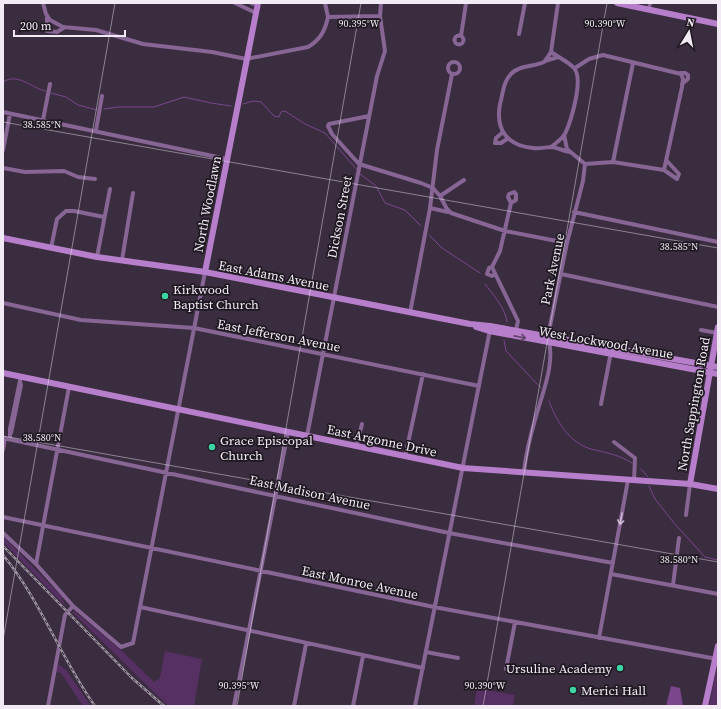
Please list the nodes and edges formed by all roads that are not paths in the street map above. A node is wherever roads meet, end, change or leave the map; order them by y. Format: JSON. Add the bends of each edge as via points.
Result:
{"nodes":[{"id":1,"x":43,"y":3,"type":"edge"},
{"id":2,"x":234,"y":3,"type":"edge"},
{"id":3,"x":251,"y":3,"type":"edge"},
{"id":4,"x":325,"y":3,"type":"edge"},
{"id":5,"x":381,"y":3,"type":"edge"},
{"id":6,"x":466,"y":3,"type":"edge"},
{"id":7,"x":525,"y":3,"type":"edge"},
{"id":8,"x":558,"y":3,"type":"edge"},
{"id":9,"x":617,"y":3,"type":"edge"},
{"id":10,"x":258,"y":4,"type":"edge"},
{"id":11,"x":650,"y":6,"type":"edge"},
{"id":12,"x":256,"y":13,"type":"junction"},
{"id":13,"x":47,"y":15,"type":"junction"},
{"id":14,"x":380,"y":16,"type":"junction"},
{"id":15,"x":328,"y":17,"type":"junction"},
{"id":16,"x":718,"y":24,"type":"edge"},
{"id":17,"x":65,"y":27,"type":"junction"},
{"id":18,"x":519,"y":34,"type":"dead end"},
{"id":19,"x":461,"y":36,"type":"dead end"},
{"id":20,"x":551,"y":52,"type":"junction"},
{"id":21,"x":558,"y":57,"type":"junction"},
{"id":22,"x":246,"y":59,"type":"junction"},
{"id":23,"x":544,"y":61,"type":"junction"},
{"id":24,"x":633,"y":63,"type":"junction"},
{"id":25,"x":575,"y":68,"type":"junction"},
{"id":26,"x":452,"y":74,"type":"dead end"},
{"id":27,"x":50,"y":84,"type":"dead end"},
{"id":28,"x":102,"y":96,"type":"dead end"},
{"id":29,"x":3,"y":112,"type":"edge"},
{"id":30,"x":10,"y":114,"type":"junction"},
{"id":31,"x":369,"y":116,"type":"junction"},
{"id":32,"x":42,"y":120,"type":"junction"},
{"id":33,"x":96,"y":130,"type":"junction"},
{"id":34,"x":503,"y":132,"type":"junction"},
{"id":35,"x":564,"y":135,"type":"junction"},
{"id":36,"x":507,"y":138,"type":"junction"},
{"id":37,"x":551,"y":147,"type":"junction"},
{"id":38,"x":3,"y":150,"type":"edge"},
{"id":39,"x":570,"y":152,"type":"junction"},
{"id":40,"x":227,"y":159,"type":"junction"},
{"id":41,"x":667,"y":161,"type":"junction"},
{"id":42,"x":613,"y":162,"type":"junction"},
{"id":43,"x":584,"y":164,"type":"junction"},
{"id":44,"x":3,"y":168,"type":"edge"},
{"id":45,"x":358,"y":169,"type":"junction"},
{"id":46,"x":664,"y":170,"type":"junction"},
{"id":47,"x":95,"y":179,"type":"dead end"},
{"id":48,"x":464,"y":180,"type":"dead end"},
{"id":49,"x":432,"y":188,"type":"junction"},
{"id":50,"x":110,"y":189,"type":"dead end"},
{"id":51,"x":133,"y":193,"type":"dead end"},
{"id":52,"x":440,"y":196,"type":"junction"},
{"id":53,"x":511,"y":203,"type":"dead end"},
{"id":54,"x":430,"y":208,"type":"junction"},
{"id":55,"x":449,"y":212,"type":"junction"},
{"id":56,"x":574,"y":212,"type":"junction"},
{"id":57,"x":104,"y":217,"type":"junction"},
{"id":58,"x":505,"y":231,"type":"junction"},
{"id":59,"x":3,"y":238,"type":"edge"},
{"id":60,"x":718,"y":242,"type":"edge"},
{"id":61,"x":567,"y":243,"type":"junction"},
{"id":62,"x":51,"y":248,"type":"junction"},
{"id":63,"x":97,"y":257,"type":"junction"},
{"id":64,"x":122,"y":260,"type":"junction"},
{"id":65,"x":492,"y":267,"type":"junction"},
{"id":66,"x":206,"y":272,"type":"junction"},
{"id":67,"x":495,"y":274,"type":"junction"},
{"id":68,"x":561,"y":274,"type":"junction"},
{"id":69,"x":334,"y":298,"type":"junction"},
{"id":70,"x":3,"y":303,"type":"edge"},
{"id":71,"x":718,"y":307,"type":"edge"},
{"id":72,"x":410,"y":313,"type":"junction"},
{"id":73,"x":194,"y":328,"type":"junction"},
{"id":74,"x":490,"y":328,"type":"junction"},
{"id":75,"x":516,"y":330,"type":"junction"},
{"id":76,"x":700,"y":330,"type":"dead end"},
{"id":77,"x":718,"y":330,"type":"edge"},
{"id":78,"x":548,"y":336,"type":"junction"},
{"id":79,"x":550,"y":343,"type":"junction"},
{"id":80,"x":612,"y":348,"type":"junction"},
{"id":81,"x":323,"y":354,"type":"junction"},
{"id":82,"x":611,"y":355,"type":"junction"},
{"id":83,"x":718,"y":367,"type":"edge"},
{"id":84,"x":710,"y":369,"type":"junction"},
{"id":85,"x":3,"y":373,"type":"edge"},
{"id":86,"x":423,"y":374,"type":"junction"},
{"id":87,"x":718,"y":374,"type":"edge"},
{"id":88,"x":20,"y":379,"type":"junction"},
{"id":89,"x":479,"y":386,"type":"junction"},
{"id":90,"x":69,"y":387,"type":"junction"},
{"id":91,"x":601,"y":404,"type":"dead end"},
{"id":92,"x":178,"y":410,"type":"junction"},
{"id":93,"x":362,"y":424,"type":"dead end"},
{"id":94,"x":288,"y":432,"type":"junction"},
{"id":95,"x":307,"y":436,"type":"junction"},
{"id":96,"x":6,"y":439,"type":"edge"},
{"id":97,"x":614,"y":442,"type":"dead end"},
{"id":98,"x":356,"y":447,"type":"junction"},
{"id":99,"x":3,"y":450,"type":"edge"},
{"id":100,"x":58,"y":450,"type":"junction"},
{"id":101,"x":405,"y":457,"type":"junction"},
{"id":102,"x":463,"y":468,"type":"junction"},
{"id":103,"x":524,"y":471,"type":"junction"},
{"id":104,"x":167,"y":473,"type":"junction"},
{"id":105,"x":631,"y":481,"type":"junction"},
{"id":106,"x":690,"y":484,"type":"junction"},
{"id":107,"x":718,"y":489,"type":"edge"},
{"id":108,"x":275,"y":495,"type":"junction"},
{"id":109,"x":686,"y":515,"type":"dead end"},
{"id":110,"x":3,"y":518,"type":"edge"},
{"id":111,"x":43,"y":526,"type":"junction"},
{"id":112,"x":3,"y":533,"type":"edge"},
{"id":113,"x":449,"y":533,"type":"junction"},
{"id":114,"x":680,"y":538,"type":"dead end"},
{"id":115,"x":152,"y":548,"type":"junction"},
{"id":116,"x":613,"y":563,"type":"junction"},
{"id":117,"x":36,"y":564,"type":"junction"},
{"id":118,"x":260,"y":571,"type":"junction"},
{"id":119,"x":611,"y":574,"type":"junction"},
{"id":120,"x":673,"y":585,"type":"junction"},
{"id":121,"x":718,"y":594,"type":"edge"},
{"id":122,"x":73,"y":606,"type":"junction"},
{"id":123,"x":140,"y":607,"type":"junction"},
{"id":124,"x":434,"y":607,"type":"junction"},
{"id":125,"x":514,"y":622,"type":"junction"},
{"id":126,"x":248,"y":631,"type":"junction"},
{"id":127,"x":599,"y":638,"type":"junction"},
{"id":128,"x":306,"y":644,"type":"junction"},
{"id":129,"x":718,"y":646,"type":"edge"},
{"id":130,"x":426,"y":652,"type":"junction"},
{"id":131,"x":363,"y":656,"type":"junction"},
{"id":132,"x":458,"y":658,"type":"dead end"},
{"id":133,"x":717,"y":659,"type":"edge"},
{"id":134,"x":423,"y":668,"type":"junction"},
{"id":135,"x":506,"y":669,"type":"dead end"},
{"id":136,"x":48,"y":706,"type":"edge"},
{"id":137,"x":234,"y":706,"type":"edge"},
{"id":138,"x":294,"y":706,"type":"edge"},
{"id":139,"x":353,"y":706,"type":"edge"},
{"id":140,"x":415,"y":706,"type":"edge"},
{"id":141,"x":705,"y":706,"type":"edge"}],
"edges":[{"from":1,"to":13,"type":"street"},
{"from":2,"to":12,"type":"street"},
{"from":3,"to":10,"type":"street"},
{"from":4,"to":15,"type":"street"},
{"from":5,"to":14,"type":"street","name":"Dickson Street"},
{"from":6,"to":19,"type":"street"},
{"from":7,"to":18,"type":"street"},
{"from":8,"to":20,"type":"street"},
{"from":9,"to":11,"type":"street"},
{"from":10,"to":12,"type":"street","name":"North Woodlawn"},
{"from":11,"to":16,"type":"street"},
{"from":12,"to":22,"type":"street","name":"North Woodlawn"},
{"from":13,"to":17,"type":"street","via":[[56,24]]},
{"from":13,"to":17,"type":"street","via":[[47,31],[57,32]]},
{"from":14,"to":15,"type":"street"},
{"from":14,"to":31,"type":"street","name":"Dickson Street","via":[[385,51]]},
{"from":15,"to":22,"type":"street","via":[[320,38],[308,47]]},
{"from":17,"to":22,"type":"street","via":[[96,30],[143,44],[212,52]]},
{"from":20,"to":21,"type":"street"},
{"from":20,"to":23,"type":"street"},
{"from":21,"to":23,"type":"street"},
{"from":21,"to":25,"type":"street"},
{"from":22,"to":40,"type":"street","name":"North Woodlawn"},
{"from":23,"to":34,"type":"street","via":[[516,70],[508,78],[499,113]]},
{"from":24,"to":25,"type":"street","via":[[603,55],[589,59]]},
{"from":24,"to":41,"type":"street","via":[[681,75],[682,84]]},
{"from":24,"to":42,"type":"street"},
{"from":25,"to":35,"type":"street","via":[[578,75],[577,94]]},
{"from":26,"to":49,"type":"street"},
{"from":27,"to":32,"type":"street"},
{"from":28,"to":33,"type":"street"},
{"from":29,"to":30,"type":"street"},
{"from":30,"to":32,"type":"street"},
{"from":30,"to":38,"type":"street"},
{"from":31,"to":45,"type":"street","name":"Dickson Street"},
{"from":31,"to":45,"type":"street","via":[[328,126]]},
{"from":32,"to":33,"type":"street"},
{"from":33,"to":40,"type":"street"},
{"from":34,"to":36,"type":"street"},
{"from":34,"to":36,"type":"street","via":[[496,138],[496,142],[502,142]]},
{"from":35,"to":37,"type":"street"},
{"from":35,"to":39,"type":"street"},
{"from":36,"to":37,"type":"street","via":[[523,146]]},
{"from":37,"to":39,"type":"street"},
{"from":39,"to":43,"type":"street"},
{"from":40,"to":66,"type":"street","name":"North Woodlawn"},
{"from":41,"to":46,"type":"street"},
{"from":41,"to":46,"type":"street","via":[[679,173],[679,177],[674,179]]},
{"from":42,"to":43,"type":"street"},
{"from":42,"to":46,"type":"street"},
{"from":43,"to":56,"type":"street","name":"Park Avenue","via":[[583,181]]},
{"from":44,"to":47,"type":"street","via":[[25,172],[64,171],[78,177]]},
{"from":45,"to":49,"type":"street","via":[[422,182]]},
{"from":45,"to":69,"type":"street","name":"Dickson Street"},
{"from":48,"to":52,"type":"street"},
{"from":49,"to":52,"type":"street"},
{"from":49,"to":54,"type":"street"},
{"from":50,"to":57,"type":"street"},
{"from":51,"to":64,"type":"street"},
{"from":52,"to":55,"type":"street"},
{"from":53,"to":58,"type":"street"},
{"from":54,"to":55,"type":"street"},
{"from":54,"to":72,"type":"street"},
{"from":55,"to":58,"type":"street"},
{"from":56,"to":60,"type":"street"},
{"from":56,"to":61,"type":"street","name":"Park Avenue"},
{"from":57,"to":62,"type":"street","via":[[66,211],[57,219]]},
{"from":57,"to":63,"type":"street"},
{"from":58,"to":61,"type":"street"},
{"from":58,"to":65,"type":"street"},
{"from":59,"to":62,"type":"street","name":"East Adams Avenue"},
{"from":61,"to":68,"type":"street","name":"Park Avenue"},
{"from":62,"to":63,"type":"street","name":"East Adams Avenue"},
{"from":63,"to":64,"type":"street","name":"East Adams Avenue"},
{"from":64,"to":66,"type":"street","name":"East Adams Avenue"},
{"from":65,"to":67,"type":"street"},
{"from":65,"to":67,"type":"street","via":[[487,274]]},
{"from":66,"to":69,"type":"street","name":"East Adams Avenue"},
{"from":66,"to":73,"type":"street","name":"North Woodlawn"},
{"from":67,"to":75,"type":"street","via":[[518,321]]},
{"from":68,"to":71,"type":"street"},
{"from":68,"to":78,"type":"street","name":"Park Avenue"},
{"from":69,"to":72,"type":"street","name":"East Adams Avenue"},
{"from":69,"to":81,"type":"street","name":"Dickson Street"},
{"from":70,"to":73,"type":"street","name":"East Jefferson Avenue","via":[[81,320]]},
{"from":72,"to":74,"type":"street","name":"East Adams Avenue"},
{"from":73,"to":81,"type":"street","name":"East Jefferson Avenue"},
{"from":73,"to":92,"type":"street","name":"North Woodlawn"},
{"from":74,"to":75,"type":"street","name":"West Lockwood Avenue"},
{"from":74,"to":79,"type":"street","name":"West Lockwood Avenue","one_way":true},
{"from":74,"to":89,"type":"street"},
{"from":75,"to":78,"type":"street","name":"West Lockwood Avenue"},
{"from":76,"to":77,"type":"street"},
{"from":77,"to":84,"type":"street","name":"North Sappington Road"},
{"from":78,"to":79,"type":"street","name":"Park Avenue"},
{"from":78,"to":80,"type":"street","name":"West Lockwood Avenue"},
{"from":79,"to":82,"type":"street","name":"West Lockwood Avenue"},
{"from":79,"to":103,"type":"street","name":"Park Avenue","via":[[550,365]]},
{"from":80,"to":82,"type":"street"},
{"from":80,"to":84,"type":"street","name":"West Lockwood Avenue"},
{"from":81,"to":86,"type":"street","name":"East Jefferson Avenue"},
{"from":81,"to":95,"type":"street","name":"Dickson Street"},
{"from":82,"to":84,"type":"street","name":"West Lockwood Avenue"},
{"from":82,"to":91,"type":"street"},
{"from":83,"to":84,"type":"street","name":"West Lockwood Avenue"},
{"from":84,"to":87,"type":"street","name":"West Lockwood Avenue"},
{"from":84,"to":106,"type":"street","name":"North Sappington Road"},
{"from":85,"to":88,"type":"street","name":"East Argonne Drive"},
{"from":86,"to":89,"type":"street","name":"East Jefferson Avenue"},
{"from":86,"to":101,"type":"street"},
{"from":88,"to":90,"type":"street","name":"East Argonne Drive"},
{"from":88,"to":96,"type":"street","via":[[11,433]]},
{"from":89,"to":102,"type":"street"},
{"from":90,"to":92,"type":"street","name":"East Argonne Drive"},
{"from":90,"to":100,"type":"street"},
{"from":92,"to":94,"type":"street","name":"East Argonne Drive"},
{"from":92,"to":104,"type":"street","name":"North Woodlawn"},
{"from":93,"to":98,"type":"street"},
{"from":94,"to":95,"type":"street","name":"East Argonne Drive"},
{"from":94,"to":108,"type":"street"},
{"from":95,"to":98,"type":"street","name":"East Argonne Drive"},
{"from":96,"to":99,"type":"street"},
{"from":96,"to":100,"type":"street","name":"East Madison Avenue"},
{"from":97,"to":105,"type":"street","via":[[635,458]]},
{"from":98,"to":101,"type":"street","name":"East Argonne Drive"},
{"from":100,"to":104,"type":"street","name":"East Madison Avenue"},
{"from":100,"to":111,"type":"street"},
{"from":101,"to":102,"type":"street","name":"East Argonne Drive"},
{"from":102,"to":103,"type":"street","name":"East Argonne Drive"},
{"from":102,"to":113,"type":"street"},
{"from":103,"to":105,"type":"street","name":"East Argonne Drive"},
{"from":104,"to":108,"type":"street","name":"East Madison Avenue"},
{"from":104,"to":115,"type":"street","name":"North Woodlawn"},
{"from":105,"to":106,"type":"street","name":"East Argonne Drive"},
{"from":105,"to":116,"type":"street","one_way":true},
{"from":106,"to":107,"type":"street","name":"East Argonne Drive"},
{"from":106,"to":109,"type":"street"},
{"from":108,"to":113,"type":"street","name":"East Madison Avenue"},
{"from":108,"to":118,"type":"street"},
{"from":110,"to":111,"type":"street","name":"East Monroe Avenue"},
{"from":111,"to":115,"type":"street","name":"East Monroe Avenue"},
{"from":111,"to":117,"type":"street"},
{"from":112,"to":117,"type":"street"},
{"from":113,"to":116,"type":"street","name":"East Madison Avenue"},
{"from":113,"to":124,"type":"street"},
{"from":114,"to":120,"type":"street"},
{"from":115,"to":118,"type":"street","name":"East Monroe Avenue"},
{"from":115,"to":123,"type":"street","name":"North Woodlawn"},
{"from":116,"to":119,"type":"street"},
{"from":117,"to":122,"type":"street"},
{"from":118,"to":124,"type":"street","name":"East Monroe Avenue"},
{"from":118,"to":126,"type":"street"},
{"from":119,"to":120,"type":"street"},
{"from":119,"to":127,"type":"street"},
{"from":120,"to":121,"type":"street"},
{"from":122,"to":123,"type":"street","name":"North Woodlawn","via":[[121,647],[133,643]]},
{"from":122,"to":136,"type":"street","via":[[65,615]]},
{"from":123,"to":126,"type":"street"},
{"from":124,"to":125,"type":"street","name":"East Monroe Avenue"},
{"from":124,"to":130,"type":"street"},
{"from":125,"to":127,"type":"street","name":"East Monroe Avenue"},
{"from":125,"to":135,"type":"street"},
{"from":126,"to":128,"type":"street"},
{"from":126,"to":137,"type":"street"},
{"from":127,"to":133,"type":"street","name":"East Monroe Avenue"},
{"from":128,"to":131,"type":"street"},
{"from":128,"to":138,"type":"street"},
{"from":129,"to":133,"type":"street"},
{"from":130,"to":132,"type":"street"},
{"from":130,"to":134,"type":"street"},
{"from":131,"to":134,"type":"street"},
{"from":131,"to":139,"type":"street"},
{"from":133,"to":141,"type":"street"},
{"from":134,"to":140,"type":"street"}]}
